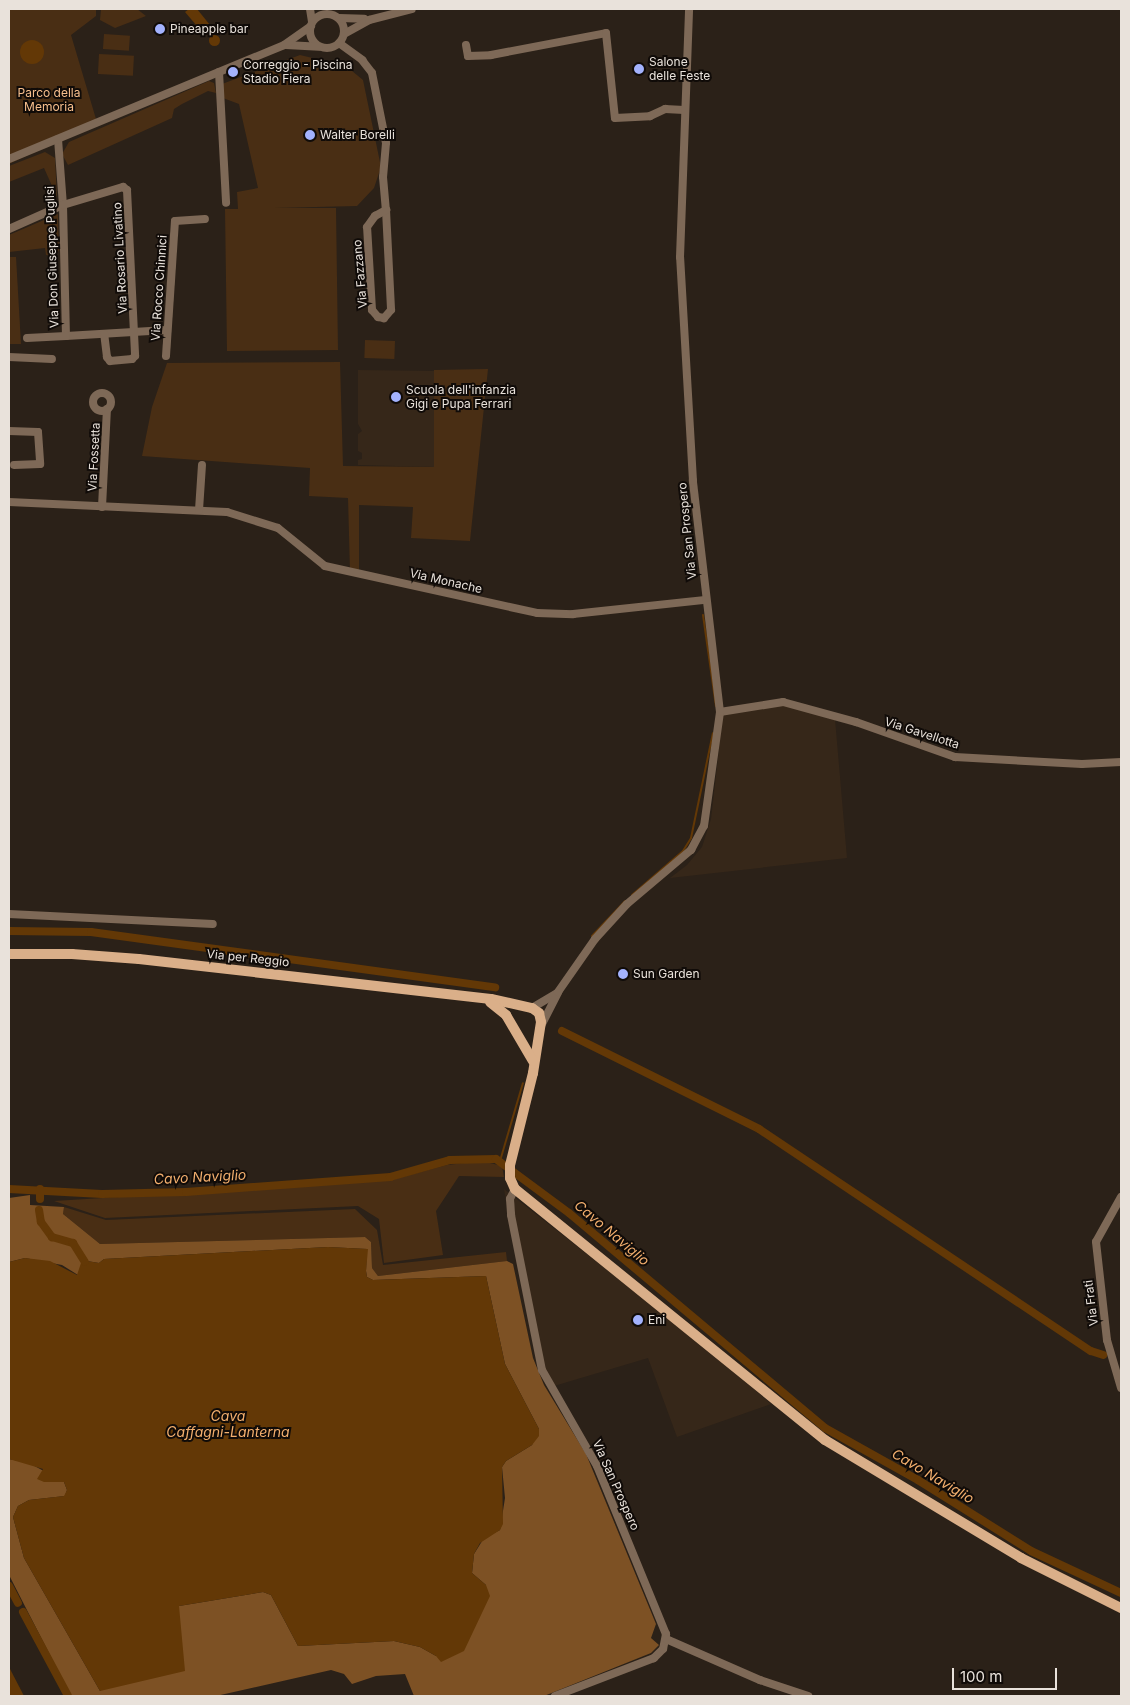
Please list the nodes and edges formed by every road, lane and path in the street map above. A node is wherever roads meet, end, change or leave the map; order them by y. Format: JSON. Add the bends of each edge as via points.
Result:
{"nodes":[{"id":1,"x":310,"y":9,"type":"edge"},
{"id":2,"x":412,"y":9,"type":"edge"},
{"id":3,"x":689,"y":9,"type":"edge"},
{"id":4,"x":322,"y":11,"type":"edge"},
{"id":5,"x":338,"y":18,"type":"junction"},
{"id":6,"x":369,"y":20,"type":"junction"},
{"id":7,"x":312,"y":24,"type":"junction"},
{"id":8,"x":344,"y":34,"type":"junction"},
{"id":9,"x":339,"y":43,"type":"junction"},
{"id":10,"x":284,"y":45,"type":"junction"},
{"id":11,"x":466,"y":45,"type":"dead end"},
{"id":12,"x":321,"y":47,"type":"junction"},
{"id":13,"x":218,"y":72,"type":"junction"},
{"id":14,"x":684,"y":110,"type":"junction"},
{"id":15,"x":58,"y":139,"type":"junction"},
{"id":16,"x":9,"y":159,"type":"edge"},
{"id":17,"x":226,"y":203,"type":"dead end"},
{"id":18,"x":63,"y":205,"type":"junction"},
{"id":19,"x":386,"y":210,"type":"junction"},
{"id":20,"x":205,"y":219,"type":"dead end"},
{"id":21,"x":9,"y":229,"type":"edge"},
{"id":22,"x":167,"y":330,"type":"junction"},
{"id":23,"x":135,"y":332,"type":"junction"},
{"id":24,"x":104,"y":334,"type":"junction"},
{"id":25,"x":66,"y":336,"type":"junction"},
{"id":26,"x":27,"y":338,"type":"dead end"},
{"id":27,"x":166,"y":356,"type":"dead end"},
{"id":28,"x":9,"y":357,"type":"edge"},
{"id":29,"x":52,"y":359,"type":"dead end"},
{"id":30,"x":107,"y":409,"type":"dead end"},
{"id":31,"x":9,"y":431,"type":"edge"},
{"id":32,"x":14,"y":464,"type":"dead end"},
{"id":33,"x":202,"y":465,"type":"dead end"},
{"id":34,"x":9,"y":502,"type":"edge"},
{"id":35,"x":102,"y":507,"type":"junction"},
{"id":36,"x":199,"y":510,"type":"junction"},
{"id":37,"x":706,"y":600,"type":"junction"},
{"id":38,"x":720,"y":712,"type":"junction"},
{"id":39,"x":1121,"y":762,"type":"edge"},
{"id":40,"x":9,"y":914,"type":"edge"},
{"id":41,"x":213,"y":924,"type":"dead end"},
{"id":42,"x":9,"y":954,"type":"edge"},
{"id":43,"x":558,"y":992,"type":"junction"},
{"id":44,"x":483,"y":999,"type":"junction"},
{"id":45,"x":528,"y":1007,"type":"junction"},
{"id":46,"x":510,"y":1021,"type":"junction"},
{"id":47,"x":539,"y":1029,"type":"junction"},
{"id":48,"x":518,"y":1036,"type":"junction"},
{"id":49,"x":534,"y":1062,"type":"junction"},
{"id":50,"x":515,"y":1189,"type":"junction"},
{"id":51,"x":1121,"y":1197,"type":"edge"},
{"id":52,"x":1121,"y":1388,"type":"edge"},
{"id":53,"x":1121,"y":1608,"type":"edge"},
{"id":54,"x":666,"y":1639,"type":"junction"},
{"id":55,"x":555,"y":1696,"type":"edge"},
{"id":56,"x":808,"y":1696,"type":"edge"}],
"edges":[{"from":1,"to":7,"type":"street"},
{"from":2,"to":6,"type":"street"},
{"from":3,"to":14,"type":"street","name":"Via San Prospero"},
{"from":4,"to":5,"type":"street"},
{"from":4,"to":7,"type":"street"},
{"from":5,"to":6,"type":"street"},
{"from":5,"to":8,"type":"street"},
{"from":6,"to":8,"type":"street"},
{"from":7,"to":10,"type":"street"},
{"from":7,"to":12,"type":"street","via":[[311,36]]},
{"from":8,"to":9,"type":"street"},
{"from":9,"to":12,"type":"street","via":[[330,48]]},
{"from":9,"to":19,"type":"street","name":"Via Fazzano","via":[[362,60],[372,73],[386,143]]},
{"from":10,"to":12,"type":"street"},
{"from":10,"to":13,"type":"street"},
{"from":11,"to":14,"type":"street","via":[[468,56],[491,55],[606,33],[615,118],[650,116],[665,109]]},
{"from":13,"to":15,"type":"street"},
{"from":13,"to":17,"type":"street"},
{"from":14,"to":37,"type":"street","name":"Via San Prospero","via":[[679,241],[690,440]]},
{"from":15,"to":16,"type":"street"},
{"from":15,"to":18,"type":"street","name":"Via Don Giuseppe Puglisi"},
{"from":18,"to":21,"type":"street"},
{"from":18,"to":23,"type":"street","name":"Via Rosario Livatino","via":[[123,187],[127,190]]},
{"from":18,"to":25,"type":"street","name":"Via Don Giuseppe Puglisi"},
{"from":19,"to":19,"type":"street","name":"Via Fazzano","via":[[391,310],[384,318],[372,310],[367,227],[374,216]]},
{"from":20,"to":22,"type":"street","name":"Via Rocco Chinnici","via":[[175,221]]},
{"from":22,"to":23,"type":"street","name":"Via Don Giuseppe Puglisi"},
{"from":22,"to":27,"type":"street","name":"Via Rocco Chinnici"},
{"from":23,"to":24,"type":"street","name":"Via Don Giuseppe Puglisi"},
{"from":23,"to":24,"type":"street","via":[[135,356],[110,361]]},
{"from":24,"to":25,"type":"street","name":"Via Don Giuseppe Puglisi"},
{"from":25,"to":26,"type":"street"},
{"from":28,"to":29,"type":"street"},
{"from":30,"to":35,"type":"street","name":"Via Fossetta"},
{"from":31,"to":32,"type":"street","via":[[38,432],[40,464]]},
{"from":33,"to":36,"type":"street"},
{"from":34,"to":35,"type":"street","name":"Via Monache"},
{"from":35,"to":36,"type":"street","name":"Via Monache"},
{"from":36,"to":37,"type":"street","name":"Via Monache","via":[[227,512],[269,523],[287,534],[315,560],[337,570],[537,613],[573,614]]},
{"from":37,"to":38,"type":"street","name":"Via San Prospero"},
{"from":38,"to":39,"type":"street","name":"Via Gavellotta","via":[[784,702],[856,722],[955,757],[1082,764]]},
{"from":38,"to":43,"type":"street","name":"Via San Prospero","via":[[704,826],[691,850],[627,904],[595,939]]},
{"from":40,"to":41,"type":"street"},
{"from":42,"to":44,"type":"main road","name":"Via per Reggio","via":[[99,955]]},
{"from":43,"to":45,"type":"street","name":"Via San Prospero","via":[[547,1002]]},
{"from":43,"to":47,"type":"street","name":"Via San Prospero"},
{"from":44,"to":45,"type":"main road","name":"Via per Reggio"},
{"from":44,"to":46,"type":"main road","name":"Via per Reggio","via":[[502,1010]]},
{"from":45,"to":46,"type":"main road","via":[[513,1013]]},
{"from":45,"to":47,"type":"main road","via":[[539,1013]]},
{"from":46,"to":48,"type":"main road","name":"Via per Reggio"},
{"from":47,"to":48,"type":"main road","via":[[527,1038]]},
{"from":47,"to":49,"type":"main road"},
{"from":48,"to":49,"type":"main road","name":"Via per Reggio"},
{"from":49,"to":50,"type":"main road","via":[[511,1160],[510,1178]]},
{"from":50,"to":53,"type":"main road","via":[[825,1440],[1021,1558]]},
{"from":50,"to":54,"type":"street","name":"Via San Prospero","via":[[510,1199],[515,1241],[542,1370],[597,1466],[664,1623]]},
{"from":51,"to":52,"type":"street","name":"Via Frati","via":[[1096,1242],[1107,1340]]},
{"from":54,"to":55,"type":"street","via":[[661,1653],[654,1658]]},
{"from":54,"to":56,"type":"street","via":[[760,1680]]}]}
